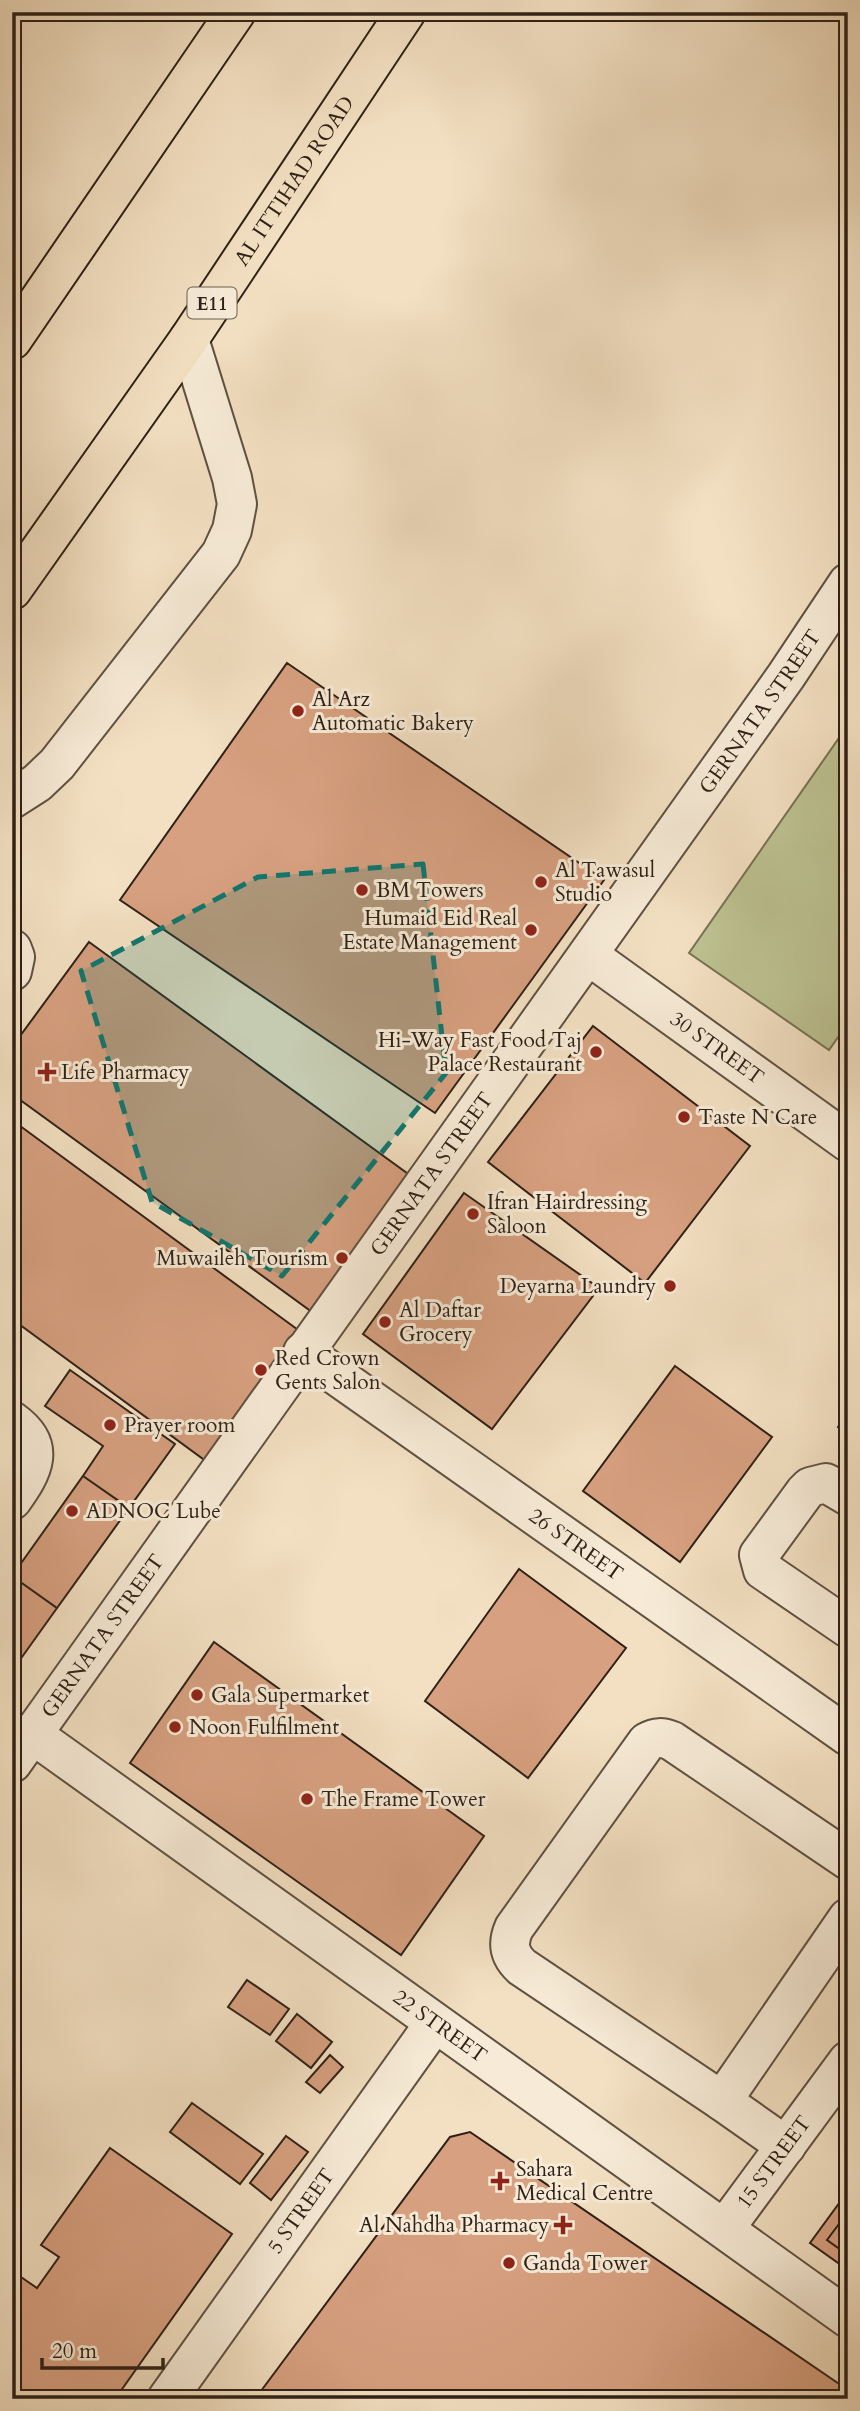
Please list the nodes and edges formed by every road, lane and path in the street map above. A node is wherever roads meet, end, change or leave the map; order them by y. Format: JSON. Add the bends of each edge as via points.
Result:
{"nodes":[{"id":1,"x":236,"y":12,"type":"edge"},
{"id":2,"x":406,"y":12,"type":"edge"},
{"id":3,"x":189,"y":339,"type":"junction"},
{"id":4,"x":12,"y":340,"type":"edge"},
{"id":5,"x":848,"y":583,"type":"edge"},
{"id":6,"x":12,"y":590,"type":"edge"},
{"id":7,"x":12,"y":799,"type":"edge"},
{"id":8,"x":12,"y":948,"type":"edge"},
{"id":9,"x":588,"y":955,"type":"junction"},
{"id":10,"x":12,"y":971,"type":"edge"},
{"id":11,"x":848,"y":1142,"type":"edge"},
{"id":12,"x":303,"y":1352,"type":"junction"},
{"id":13,"x":12,"y":1420,"type":"edge"},
{"id":14,"x":848,"y":1496,"type":"edge"},
{"id":15,"x":12,"y":1500,"type":"edge"},
{"id":16,"x":848,"y":1628,"type":"edge"},
{"id":17,"x":848,"y":1736,"type":"edge"},
{"id":18,"x":22,"y":1749,"type":"edge"},
{"id":19,"x":848,"y":1860,"type":"edge"},
{"id":20,"x":848,"y":1918,"type":"edge"},
{"id":21,"x":434,"y":2024,"type":"junction"},
{"id":22,"x":848,"y":2061,"type":"edge"},
{"id":23,"x":722,"y":2101,"type":"junction"},
{"id":24,"x":786,"y":2146,"type":"junction"},
{"id":25,"x":725,"y":2228,"type":"junction"},
{"id":26,"x":848,"y":2318,"type":"edge"},
{"id":27,"x":167,"y":2399,"type":"edge"}],
"edges":[{"from":1,"to":4,"type":"highway"},
{"from":2,"to":3,"type":"highway","name":"AL ITTIHAD ROAD","number":"E11"},
{"from":3,"to":6,"type":"highway","name":"AL ITTIHAD ROAD","number":"E11"},
{"from":3,"to":7,"type":"street","via":[[232,478],[237,504],[232,530],[221,554],[57,764]]},
{"from":5,"to":9,"type":"street","name":"GERNATA STREET"},
{"from":8,"to":10,"type":"street"},
{"from":9,"to":11,"type":"street","name":"30 STREET"},
{"from":9,"to":12,"type":"street","name":"GERNATA STREET"},
{"from":12,"to":17,"type":"street","name":"26 STREET"},
{"from":12,"to":18,"type":"street","name":"GERNATA STREET"},
{"from":13,"to":15,"type":"street","via":[[29,1438],[34,1461]]},
{"from":14,"to":16,"type":"street","via":[[826,1483],[810,1487],[759,1555],[763,1570]]},
{"from":18,"to":21,"type":"street","name":"22 STREET"},
{"from":19,"to":23,"type":"street","via":[[672,1741],[655,1738],[647,1742],[514,1928],[509,1950],[513,1960]]},
{"from":20,"to":23,"type":"street"},
{"from":21,"to":25,"type":"street","name":"22 STREET"},
{"from":21,"to":27,"type":"street","name":"5 STREET"},
{"from":22,"to":24,"type":"street","name":"15 STREET"},
{"from":23,"to":24,"type":"street"},
{"from":24,"to":25,"type":"street","name":"15 STREET"},
{"from":25,"to":26,"type":"street","name":"22 STREET"}]}
